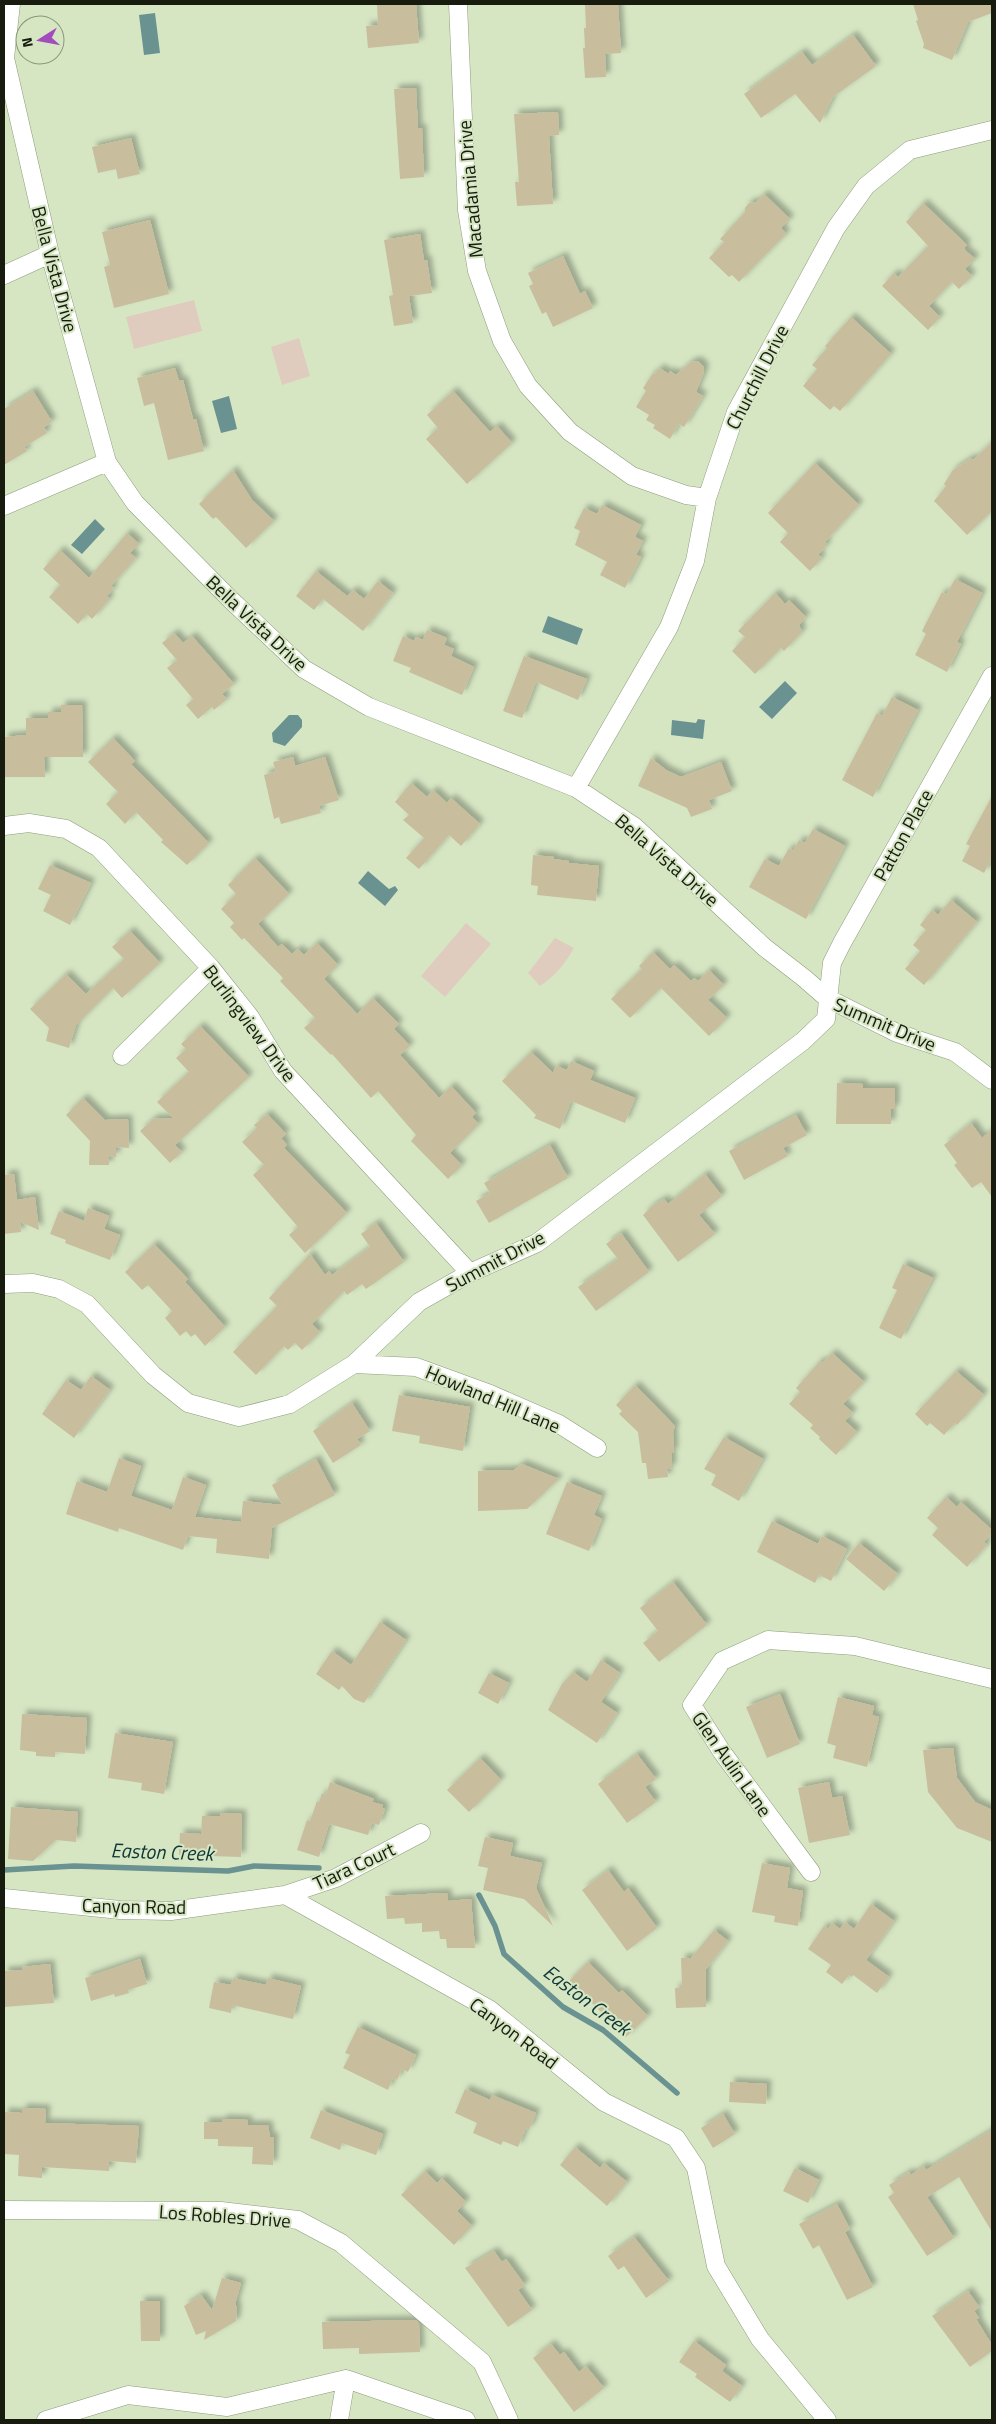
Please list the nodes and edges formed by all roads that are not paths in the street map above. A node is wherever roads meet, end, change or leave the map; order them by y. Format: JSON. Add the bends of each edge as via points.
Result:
{"nodes":[{"id":1,"x":11,"y":4,"type":"edge"},
{"id":2,"x":458,"y":4,"type":"edge"},
{"id":3,"x":992,"y":130,"type":"edge"},
{"id":4,"x":50,"y":254,"type":"junction"},
{"id":5,"x":4,"y":275,"type":"edge"},
{"id":6,"x":107,"y":462,"type":"junction"},
{"id":7,"x":706,"y":498,"type":"junction"},
{"id":8,"x":4,"y":506,"type":"edge"},
{"id":9,"x":992,"y":676,"type":"edge"},
{"id":10,"x":576,"y":788,"type":"junction"},
{"id":11,"x":4,"y":826,"type":"edge"},
{"id":12,"x":212,"y":968,"type":"junction"},
{"id":13,"x":827,"y":998,"type":"junction"},
{"id":14,"x":122,"y":1056,"type":"dead end"},
{"id":15,"x":992,"y":1080,"type":"edge"},
{"id":16,"x":470,"y":1273,"type":"junction"},
{"id":17,"x":4,"y":1284,"type":"edge"},
{"id":18,"x":354,"y":1364,"type":"junction"},
{"id":19,"x":596,"y":1448,"type":"dead end"},
{"id":20,"x":992,"y":1679,"type":"edge"},
{"id":21,"x":421,"y":1833,"type":"dead end"},
{"id":22,"x":811,"y":1872,"type":"dead end"},
{"id":23,"x":285,"y":1895,"type":"junction"},
{"id":24,"x":4,"y":1898,"type":"edge"},
{"id":25,"x":4,"y":2210,"type":"edge"},
{"id":26,"x":346,"y":2379,"type":"junction"},
{"id":27,"x":46,"y":2420,"type":"edge"},
{"id":28,"x":339,"y":2420,"type":"edge"},
{"id":29,"x":466,"y":2420,"type":"edge"},
{"id":30,"x":509,"y":2420,"type":"edge"},
{"id":31,"x":827,"y":2420,"type":"edge"}],
"edges":[{"from":1,"to":4,"type":"street","name":"Bella Vista Drive","via":[[5,58]]},
{"from":2,"to":7,"type":"street","name":"Macadamia Drive","via":[[467,210],[477,271],[502,341],[528,386],[570,432],[632,476],[686,495]]},
{"from":3,"to":7,"type":"street","name":"Churchill Drive","via":[[910,150],[866,186],[836,228],[736,412]]},
{"from":4,"to":5,"type":"street"},
{"from":4,"to":6,"type":"street","name":"Bella Vista Drive"},
{"from":6,"to":8,"type":"street"},
{"from":6,"to":10,"type":"street","name":"Bella Vista Drive","via":[[135,503],[304,669],[369,707]]},
{"from":7,"to":10,"type":"street","name":"Churchill Drive","via":[[695,561],[669,627]]},
{"from":9,"to":13,"type":"street","name":"Patton Place","via":[[842,942],[832,963]]},
{"from":10,"to":13,"type":"street","name":"Bella Vista Drive","via":[[635,827],[764,947]]},
{"from":11,"to":12,"type":"street","name":"Burlingview Drive","via":[[29,823],[66,828],[99,848]]},
{"from":12,"to":14,"type":"street"},
{"from":12,"to":16,"type":"street","name":"Burlingview Drive","via":[[250,1017],[284,1071]]},
{"from":13,"to":15,"type":"street","name":"Summit Drive","via":[[897,1032],[955,1052]]},
{"from":13,"to":16,"type":"street","name":"Summit Drive","via":[[826,1019],[803,1041],[537,1243]]},
{"from":16,"to":18,"type":"street","name":"Summit Drive","via":[[418,1302]]},
{"from":17,"to":18,"type":"street","name":"Summit Drive","via":[[33,1283],[59,1289],[87,1304],[153,1376],[188,1403],[239,1417],[290,1404]]},
{"from":18,"to":19,"type":"street","name":"Howland Hill Lane","via":[[416,1367],[559,1424]]},
{"from":20,"to":22,"type":"street","name":"Glen Aulin Lane","via":[[856,1646],[768,1640],[722,1661],[692,1705],[722,1752]]},
{"from":21,"to":23,"type":"street","name":"Tiara Court","via":[[336,1878]]},
{"from":23,"to":24,"type":"street","name":"Canyon Road","via":[[171,1911],[120,1910]]},
{"from":23,"to":31,"type":"street","name":"Canyon Road","via":[[489,2009],[604,2102],[676,2138],[696,2168],[716,2266],[760,2340]]},
{"from":25,"to":30,"type":"street","name":"Los Robles Drive","via":[[221,2211],[298,2220],[341,2243],[482,2362]]},
{"from":26,"to":27,"type":"street","via":[[227,2407],[128,2395]]},
{"from":26,"to":28,"type":"street"},
{"from":26,"to":29,"type":"street"}]}
